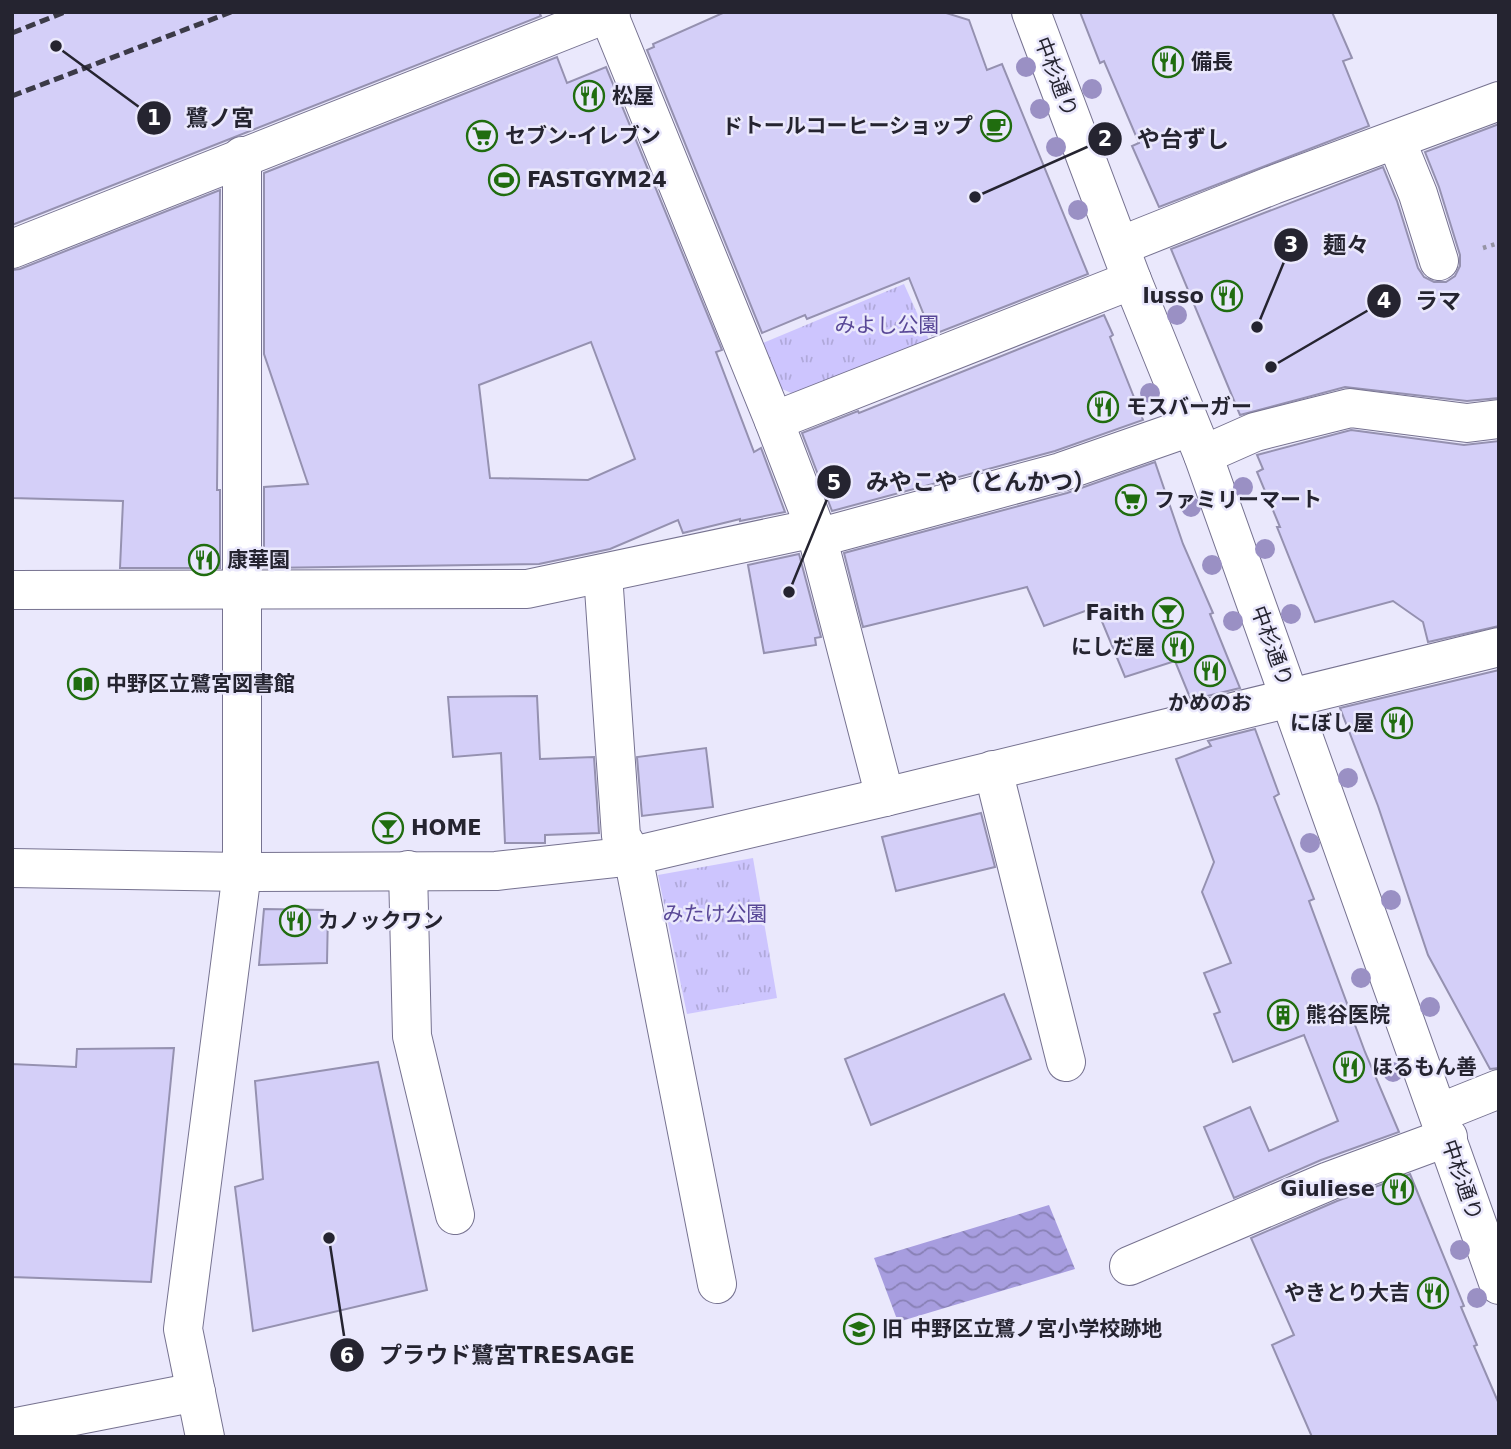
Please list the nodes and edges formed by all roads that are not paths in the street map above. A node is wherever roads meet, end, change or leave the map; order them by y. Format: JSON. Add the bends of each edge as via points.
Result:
{"nodes":[{"id":1,"x":1031,"y":12,"type":"edge"},
{"id":2,"x":610,"y":13,"type":"edge"},
{"id":3,"x":1499,"y":101,"type":"edge"},
{"id":4,"x":1396,"y":140,"type":"junction"},
{"id":5,"x":242,"y":156,"type":"junction"},
{"id":6,"x":12,"y":249,"type":"edge"},
{"id":7,"x":1439,"y":261,"type":"dead end"},
{"id":8,"x":1126,"y":263,"type":"junction"},
{"id":9,"x":1499,"y":419,"type":"edge"},
{"id":10,"x":774,"y":421,"type":"junction"},
{"id":11,"x":1196,"y":441,"type":"junction"},
{"id":12,"x":816,"y":533,"type":"junction"},
{"id":13,"x":603,"y":574,"type":"junction"},
{"id":14,"x":241,"y":589,"type":"junction"},
{"id":15,"x":12,"y":590,"type":"edge"},
{"id":16,"x":1499,"y":647,"type":"edge"},
{"id":17,"x":1290,"y":696,"type":"junction"},
{"id":18,"x":993,"y":771,"type":"junction"},
{"id":19,"x":885,"y":797,"type":"junction"},
{"id":20,"x":634,"y":856,"type":"junction"},
{"id":21,"x":12,"y":869,"type":"edge"},
{"id":22,"x":408,"y":870,"type":"junction"},
{"id":23,"x":242,"y":872,"type":"junction"},
{"id":24,"x":1066,"y":1062,"type":"dead end"},
{"id":25,"x":1499,"y":1089,"type":"edge"},
{"id":26,"x":1443,"y":1125,"type":"junction"},
{"id":27,"x":455,"y":1215,"type":"dead end"},
{"id":28,"x":1129,"y":1266,"type":"dead end"},
{"id":29,"x":717,"y":1284,"type":"dead end"},
{"id":30,"x":1499,"y":1285,"type":"edge"},
{"id":31,"x":196,"y":1392,"type":"junction"},
{"id":32,"x":12,"y":1428,"type":"edge"},
{"id":33,"x":205,"y":1437,"type":"edge"}],
"edges":[{"from":1,"to":8,"type":"street","name":"中杉通り"},
{"from":2,"to":5,"type":"street"},
{"from":2,"to":10,"type":"street"},
{"from":3,"to":4,"type":"street"},
{"from":4,"to":7,"type":"street"},
{"from":4,"to":8,"type":"street","via":[[1273,185]]},
{"from":5,"to":6,"type":"street"},
{"from":5,"to":14,"type":"street"},
{"from":8,"to":10,"type":"street"},
{"from":8,"to":11,"type":"street","name":"中杉通り"},
{"from":9,"to":11,"type":"street","via":[[1467,423],[1350,408],[1255,432]]},
{"from":10,"to":12,"type":"street"},
{"from":11,"to":12,"type":"street"},
{"from":11,"to":17,"type":"street","name":"中杉通り"},
{"from":12,"to":13,"type":"street"},
{"from":12,"to":19,"type":"street"},
{"from":13,"to":14,"type":"street","via":[[527,589]]},
{"from":13,"to":20,"type":"street","via":[[621,836]]},
{"from":14,"to":15,"type":"street"},
{"from":14,"to":23,"type":"street"},
{"from":16,"to":17,"type":"street"},
{"from":17,"to":18,"type":"street"},
{"from":17,"to":26,"type":"street","name":"中杉通り"},
{"from":18,"to":19,"type":"street"},
{"from":18,"to":24,"type":"street"},
{"from":19,"to":20,"type":"street"},
{"from":20,"to":22,"type":"street","via":[[496,871]]},
{"from":20,"to":29,"type":"street"},
{"from":21,"to":23,"type":"street"},
{"from":22,"to":23,"type":"street"},
{"from":22,"to":27,"type":"street","via":[[412,1036]]},
{"from":23,"to":31,"type":"street","via":[[183,1329]]},
{"from":25,"to":26,"type":"street"},
{"from":26,"to":28,"type":"street","via":[[1329,1181]]},
{"from":26,"to":30,"type":"street","name":"中杉通り"},
{"from":31,"to":32,"type":"street"},
{"from":31,"to":33,"type":"street"}]}
